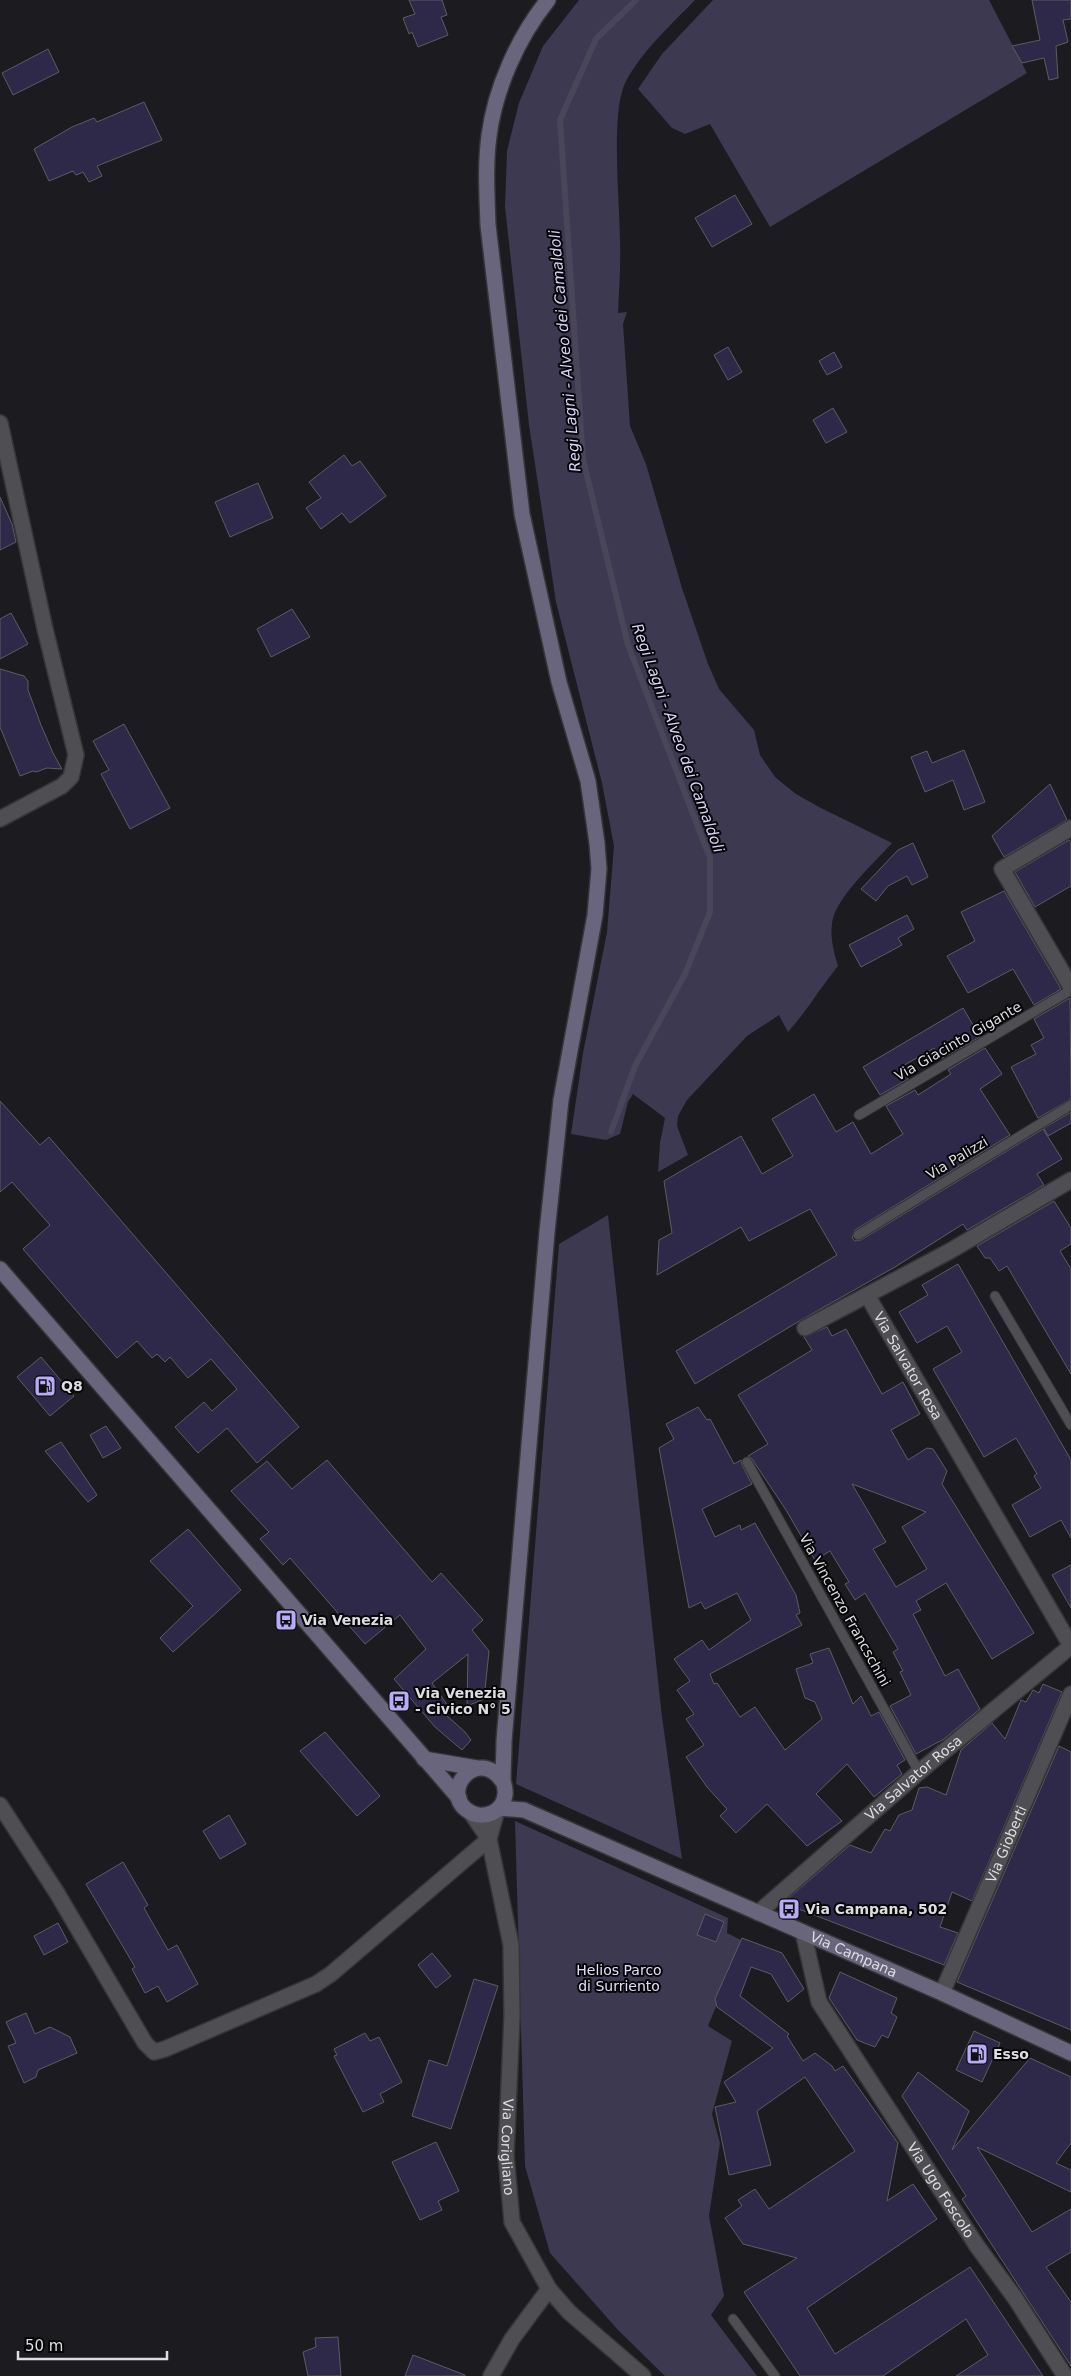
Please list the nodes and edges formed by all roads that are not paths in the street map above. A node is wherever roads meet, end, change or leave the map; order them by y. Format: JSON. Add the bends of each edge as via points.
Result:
{"nodes":[{"id":1,"x":548,"y":0,"type":"edge"},
{"id":2,"x":0,"y":423,"type":"edge"},
{"id":3,"x":4,"y":460,"type":"edge"},
{"id":4,"x":0,"y":819,"type":"edge"},
{"id":5,"x":1071,"y":828,"type":"edge"},
{"id":6,"x":1071,"y":989,"type":"edge"},
{"id":7,"x":1071,"y":1105,"type":"edge"},
{"id":8,"x":858,"y":1115,"type":"dead end"},
{"id":9,"x":1071,"y":1180,"type":"edge"},
{"id":10,"x":858,"y":1235,"type":"dead end"},
{"id":11,"x":0,"y":1269,"type":"edge"},
{"id":12,"x":867,"y":1295,"type":"junction"},
{"id":13,"x":995,"y":1296,"type":"dead end"},
{"id":14,"x":805,"y":1328,"type":"dead end"},
{"id":15,"x":1071,"y":1425,"type":"edge"},
{"id":16,"x":747,"y":1462,"type":"dead end"},
{"id":17,"x":1071,"y":1646,"type":"edge"},
{"id":18,"x":1071,"y":1694,"type":"edge"},
{"id":19,"x":504,"y":1741,"type":"junction"},
{"id":20,"x":424,"y":1760,"type":"junction"},
{"id":21,"x":481,"y":1768,"type":"junction"},
{"id":22,"x":918,"y":1772,"type":"junction"},
{"id":23,"x":504,"y":1786,"type":"junction"},
{"id":24,"x":459,"y":1798,"type":"junction"},
{"id":25,"x":0,"y":1805,"type":"edge"},
{"id":26,"x":498,"y":1809,"type":"junction"},
{"id":27,"x":524,"y":1810,"type":"junction"},
{"id":28,"x":471,"y":1813,"type":"junction"},
{"id":29,"x":490,"y":1839,"type":"junction"},
{"id":30,"x":752,"y":1911,"type":"junction"},
{"id":31,"x":803,"y":1932,"type":"junction"},
{"id":32,"x":942,"y":1994,"type":"junction"},
{"id":33,"x":1071,"y":2053,"type":"edge"},
{"id":34,"x":549,"y":2289,"type":"junction"},
{"id":35,"x":733,"y":2319,"type":"dead end"},
{"id":36,"x":491,"y":2376,"type":"edge"},
{"id":37,"x":643,"y":2376,"type":"edge"},
{"id":38,"x":776,"y":2376,"type":"edge"},
{"id":39,"x":1065,"y":2376,"type":"edge"}],
"edges":[{"from":1,"to":19,"type":"street","via":[[534,17],[512,57],[499,95],[489,135],[488,225],[522,514],[559,682],[588,781],[599,869],[595,915],[561,1100],[536,1349]]},
{"from":2,"to":3,"type":"street"},
{"from":3,"to":4,"type":"street","via":[[76,756],[71,777],[62,786]]},
{"from":5,"to":6,"type":"street","via":[[1002,868]]},
{"from":6,"to":8,"type":"lane","name":"Via Giacinto Gigante"},
{"from":7,"to":10,"type":"lane","name":"Via Palizzi"},
{"from":9,"to":12,"type":"street"},
{"from":11,"to":20,"type":"street","via":[[388,1714]]},
{"from":12,"to":14,"type":"street"},
{"from":12,"to":17,"type":"street","name":"Via Salvator Rosa"},
{"from":13,"to":15,"type":"lane"},
{"from":16,"to":22,"type":"lane","name":"Via Vincenzo Francschini"},
{"from":17,"to":22,"type":"street","name":"Via Salvator Rosa"},
{"from":18,"to":32,"type":"street","name":"Via Gioberti"},
{"from":19,"to":21,"type":"street"},
{"from":19,"to":23,"type":"street"},
{"from":20,"to":21,"type":"street"},
{"from":20,"to":24,"type":"street"},
{"from":21,"to":23,"type":"street","via":[[499,1775]]},
{"from":21,"to":24,"type":"street","via":[[470,1771],[460,1783]]},
{"from":22,"to":30,"type":"street","name":"Via Salvator Rosa"},
{"from":23,"to":26,"type":"street","via":[[505,1796]]},
{"from":23,"to":27,"type":"street"},
{"from":24,"to":28,"type":"street"},
{"from":25,"to":29,"type":"street","via":[[154,2052],[316,1984],[332,1974]]},
{"from":26,"to":27,"type":"street"},
{"from":26,"to":28,"type":"street","via":[[484,1816]]},
{"from":26,"to":29,"type":"street"},
{"from":27,"to":30,"type":"street","name":"Via Campana"},
{"from":28,"to":29,"type":"street"},
{"from":29,"to":34,"type":"street","name":"Via Corigliano","via":[[512,1945],[506,2155],[512,2222]]},
{"from":30,"to":31,"type":"street","name":"Via Campana"},
{"from":31,"to":32,"type":"street","name":"Via Campana"},
{"from":31,"to":39,"type":"street","name":"Via Ugo Foscolo","via":[[819,2002]]},
{"from":32,"to":33,"type":"street","name":"Via Campana"},
{"from":34,"to":36,"type":"street","via":[[512,2339]]},
{"from":34,"to":37,"type":"street","name":"Via Corigliano","via":[[569,2312]]},
{"from":35,"to":38,"type":"lane"}]}
